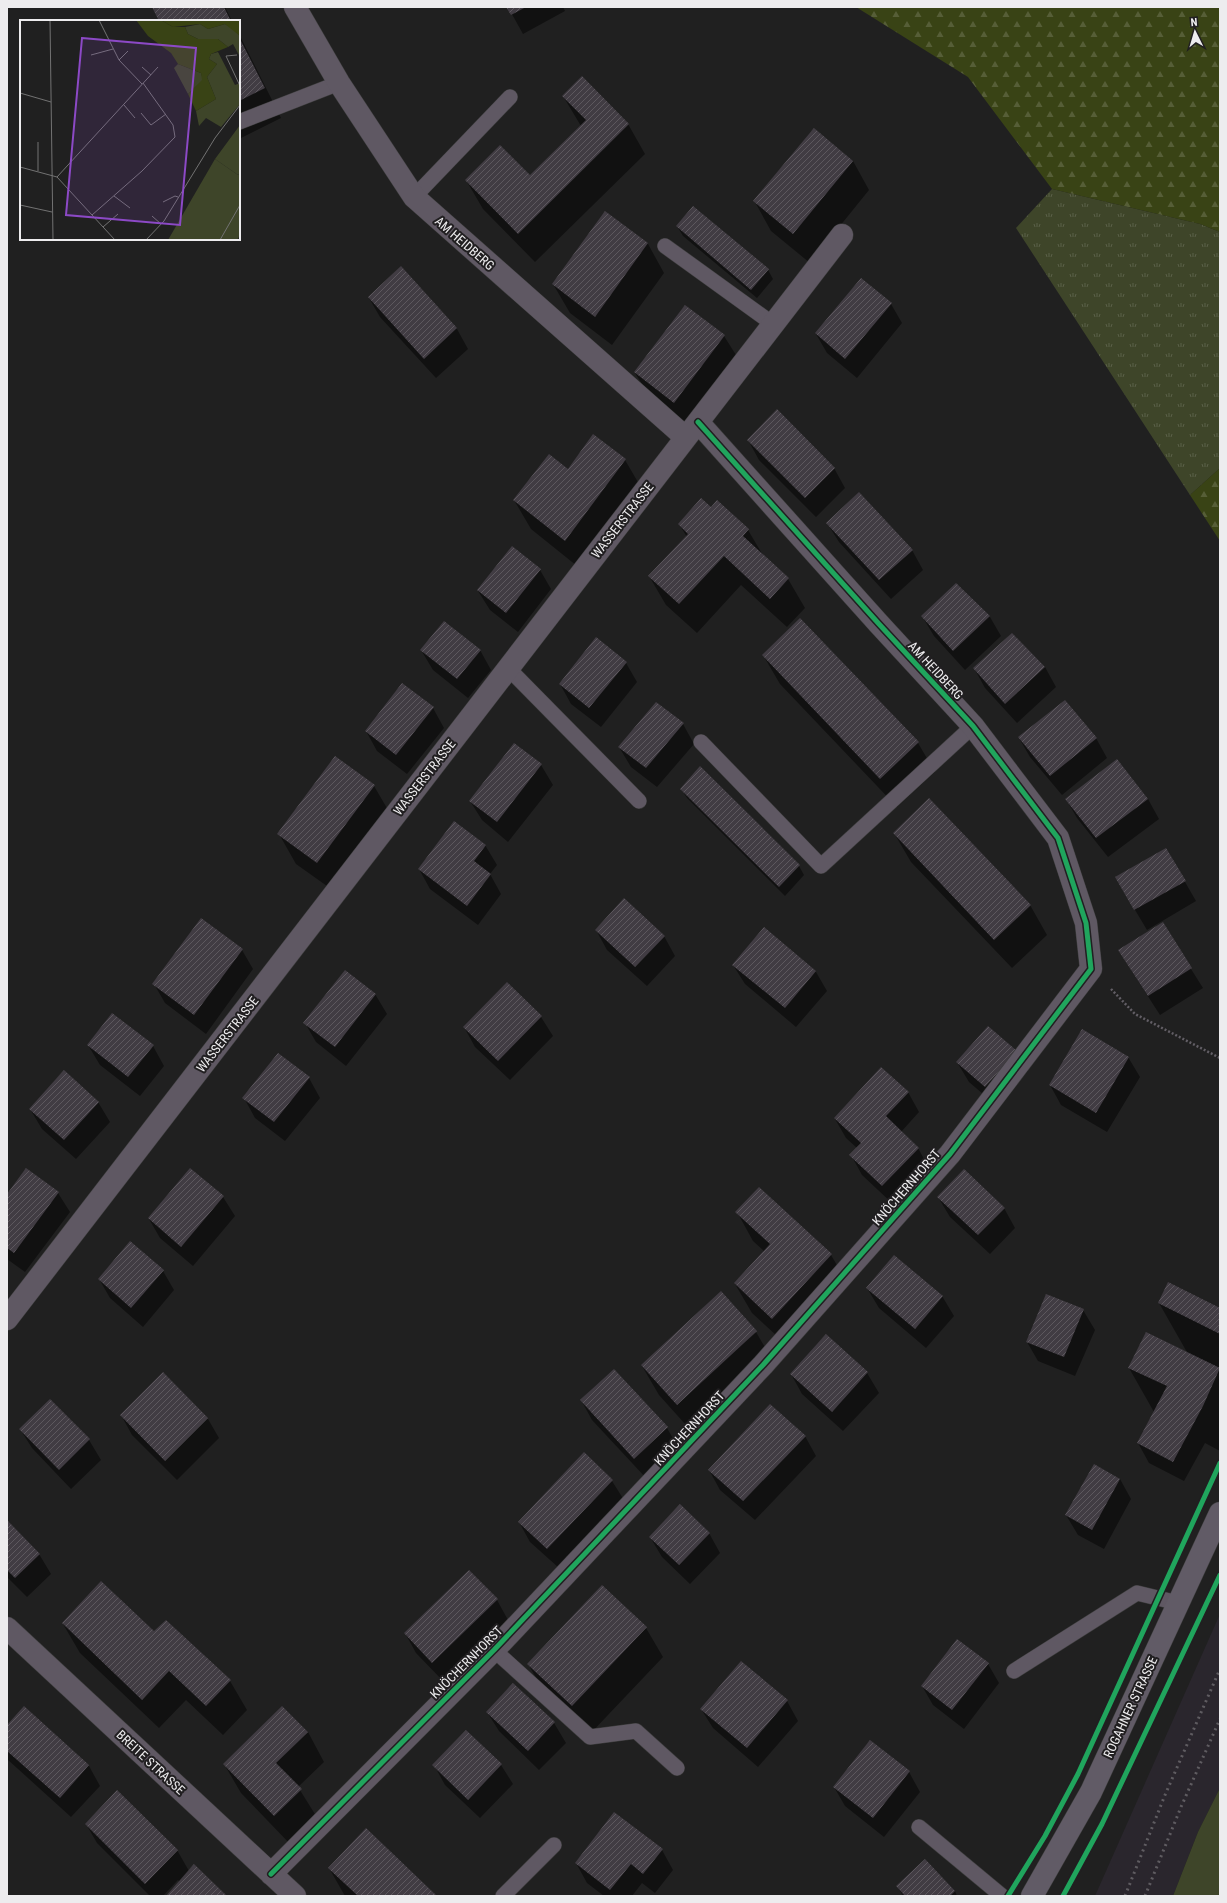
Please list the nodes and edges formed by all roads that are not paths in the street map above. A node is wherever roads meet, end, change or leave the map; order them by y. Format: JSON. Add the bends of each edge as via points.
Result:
{"nodes":[{"id":1,"x":295,"y":7,"type":"edge"},
{"id":2,"x":338,"y":83,"type":"junction"},
{"id":3,"x":510,"y":97,"type":"dead end"},
{"id":4,"x":240,"y":122,"type":"edge"},
{"id":5,"x":414,"y":197,"type":"junction"},
{"id":6,"x":842,"y":235,"type":"dead end"},
{"id":7,"x":665,"y":246,"type":"dead end"},
{"id":8,"x":774,"y":324,"type":"junction"},
{"id":9,"x":692,"y":430,"type":"junction"},
{"id":10,"x":508,"y":668,"type":"junction"},
{"id":11,"x":973,"y":726,"type":"junction"},
{"id":12,"x":701,"y":742,"type":"dead end"},
{"id":13,"x":639,"y":801,"type":"dead end"},
{"id":14,"x":1091,"y":969,"type":"joint"},
{"id":15,"x":7,"y":1319,"type":"edge"},
{"id":16,"x":1220,"y":1513,"type":"edge"},
{"id":17,"x":1178,"y":1603,"type":"junction"},
{"id":18,"x":7,"y":1628,"type":"edge"},
{"id":19,"x":494,"y":1650,"type":"junction"},
{"id":20,"x":1014,"y":1671,"type":"dead end"},
{"id":21,"x":677,"y":1768,"type":"dead end"},
{"id":22,"x":919,"y":1827,"type":"dead end"},
{"id":23,"x":554,"y":1845,"type":"dead end"},
{"id":24,"x":271,"y":1874,"type":"junction"},
{"id":25,"x":295,"y":1896,"type":"edge"},
{"id":26,"x":503,"y":1896,"type":"edge"},
{"id":27,"x":1002,"y":1896,"type":"edge"},
{"id":28,"x":1032,"y":1896,"type":"edge"}],
"edges":[{"from":1,"to":2,"type":"street","name":"AM HEIDBERG"},
{"from":2,"to":4,"type":"lane"},
{"from":2,"to":5,"type":"street","name":"AM HEIDBERG"},
{"from":3,"to":5,"type":"lane"},
{"from":5,"to":9,"type":"street","name":"AM HEIDBERG"},
{"from":6,"to":8,"type":"street","name":"WASSERSTRASSE"},
{"from":7,"to":8,"type":"lane"},
{"from":8,"to":9,"type":"street","name":"WASSERSTRASSE"},
{"from":9,"to":10,"type":"street","name":"WASSERSTRASSE"},
{"from":9,"to":11,"type":"street","name":"AM HEIDBERG","via":[[879,624]]},
{"from":10,"to":13,"type":"lane"},
{"from":10,"to":15,"type":"street","name":"WASSERSTRASSE"},
{"from":11,"to":12,"type":"lane","via":[[821,866]]},
{"from":11,"to":14,"type":"street","name":"AM HEIDBERG","via":[[1058,838],[1086,923]]},
{"from":14,"to":19,"type":"street","name":"KNÖCHERNHORST","via":[[945,1160],[763,1365]]},
{"from":16,"to":17,"type":"street","name":"ROGAHNER STRASSE"},
{"from":17,"to":20,"type":"lane","via":[[1137,1593]]},
{"from":17,"to":28,"type":"street","name":"ROGAHNER STRASSE","via":[[1091,1792]]},
{"from":18,"to":24,"type":"street","name":"BREITE STRASSE"},
{"from":19,"to":21,"type":"lane","via":[[590,1737],[636,1731]]},
{"from":19,"to":24,"type":"street","name":"KNÖCHERNHORST"},
{"from":22,"to":27,"type":"lane"},
{"from":23,"to":26,"type":"lane"},
{"from":24,"to":25,"type":"street","name":"BREITE STRASSE"}]}
